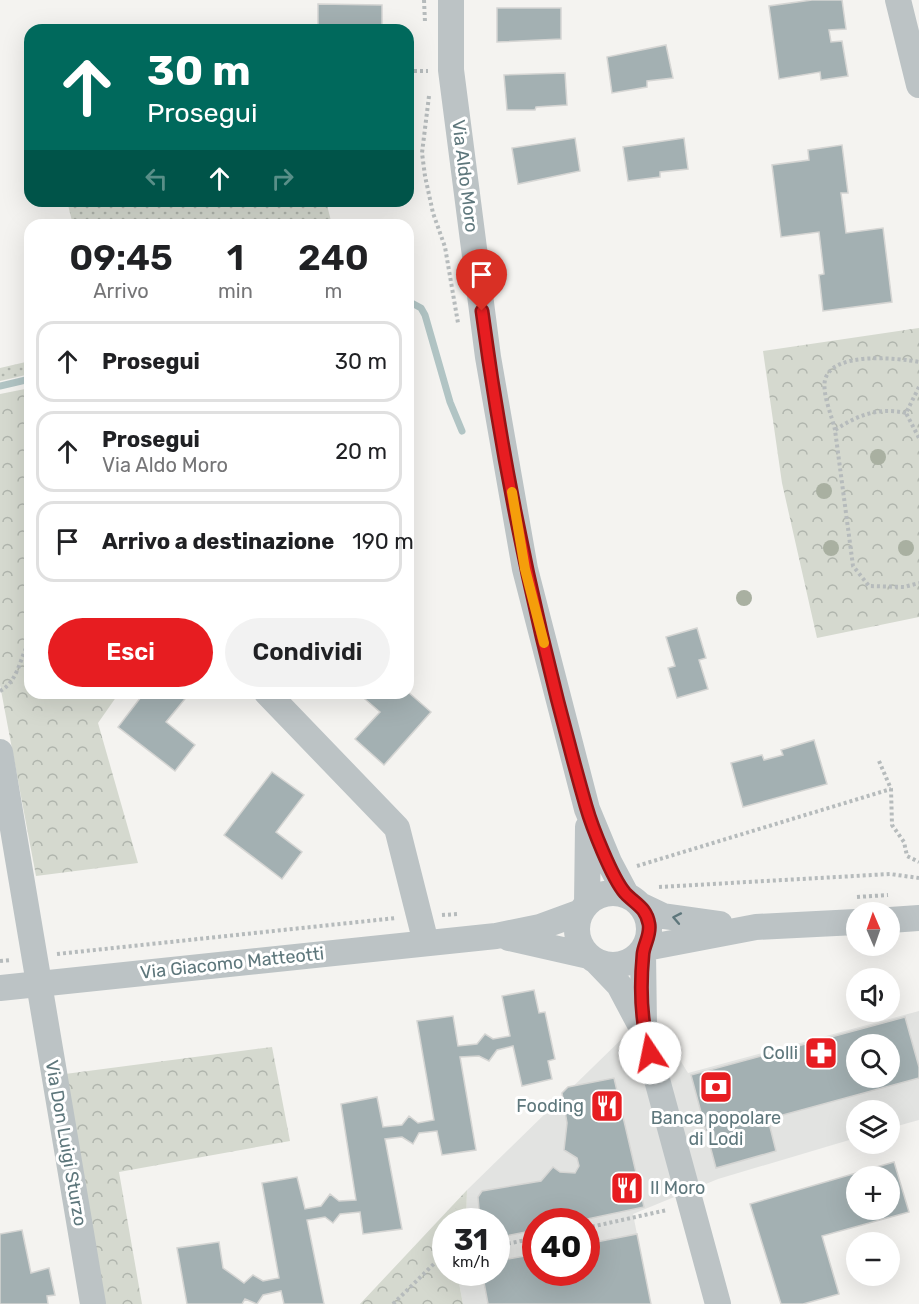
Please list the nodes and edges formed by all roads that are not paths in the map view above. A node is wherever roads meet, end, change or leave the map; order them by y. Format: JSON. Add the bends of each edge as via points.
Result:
{"nodes":[{"id":1,"x":451,"y":0,"type":"edge"},
{"id":2,"x":898,"y":0,"type":"edge"},
{"id":3,"x":919,"y":85,"type":"edge"},
{"id":4,"x":273,"y":699,"type":"edge"},
{"id":5,"x":0,"y":752,"type":"edge"},
{"id":6,"x":587,"y":809,"type":"junction"},
{"id":7,"x":639,"y":890,"type":"junction"},
{"id":8,"x":584,"y":907,"type":"junction"},
{"id":9,"x":919,"y":918,"type":"edge"},
{"id":10,"x":900,"y":919,"type":"edge"},
{"id":11,"x":846,"y":922,"type":"edge"},
{"id":12,"x":756,"y":927,"type":"junction"},
{"id":13,"x":496,"y":936,"type":"junction"},
{"id":14,"x":426,"y":943,"type":"junction"},
{"id":15,"x":644,"y":950,"type":"junction"},
{"id":16,"x":593,"y":959,"type":"junction"},
{"id":17,"x":39,"y":983,"type":"junction"},
{"id":18,"x":0,"y":988,"type":"edge"},
{"id":19,"x":644,"y":1032,"type":"junction"},
{"id":20,"x":93,"y":1304,"type":"edge"},
{"id":21,"x":718,"y":1304,"type":"edge"}],
"edges":[{"from":1,"to":6,"type":"street","name":"Via Aldo Moro","via":[[451,70],[488,357],[525,569]]},
{"from":2,"to":3,"type":"street"},
{"from":4,"to":14,"type":"street","via":[[397,828]]},
{"from":5,"to":17,"type":"street"},
{"from":6,"to":7,"type":"street","name":"Via Aldo Moro","via":[[609,862]]},
{"from":6,"to":8,"type":"street","name":"Via Aldo Moro"},
{"from":7,"to":8,"type":"street","via":[[607,892]]},
{"from":12,"to":7,"type":"street","one_way":true,"via":[[663,916]]},
{"from":7,"to":15,"type":"street","via":[[649,924]]},
{"from":8,"to":13,"type":"street","name":"Via Giacomo Matteotti","via":[[540,927]]},
{"from":8,"to":16,"type":"street","via":[[577,935]]},
{"from":9,"to":10,"type":"street"},
{"from":11,"to":12,"type":"street"},
{"from":12,"to":15,"type":"street"},
{"from":13,"to":14,"type":"street","name":"Via Giacomo Matteotti"},
{"from":13,"to":16,"type":"street","name":"Via Giacomo Matteotti"},
{"from":14,"to":17,"type":"street","name":"Via Giacomo Matteotti"},
{"from":15,"to":16,"type":"street","via":[[620,964]]},
{"from":15,"to":19,"type":"street"},
{"from":16,"to":19,"type":"street","via":[[619,985]]},
{"from":17,"to":18,"type":"street","name":"Via Giacomo Matteotti"},
{"from":17,"to":20,"type":"street","name":"Via Don Luigi Sturzo"},
{"from":19,"to":21,"type":"street"}]}
